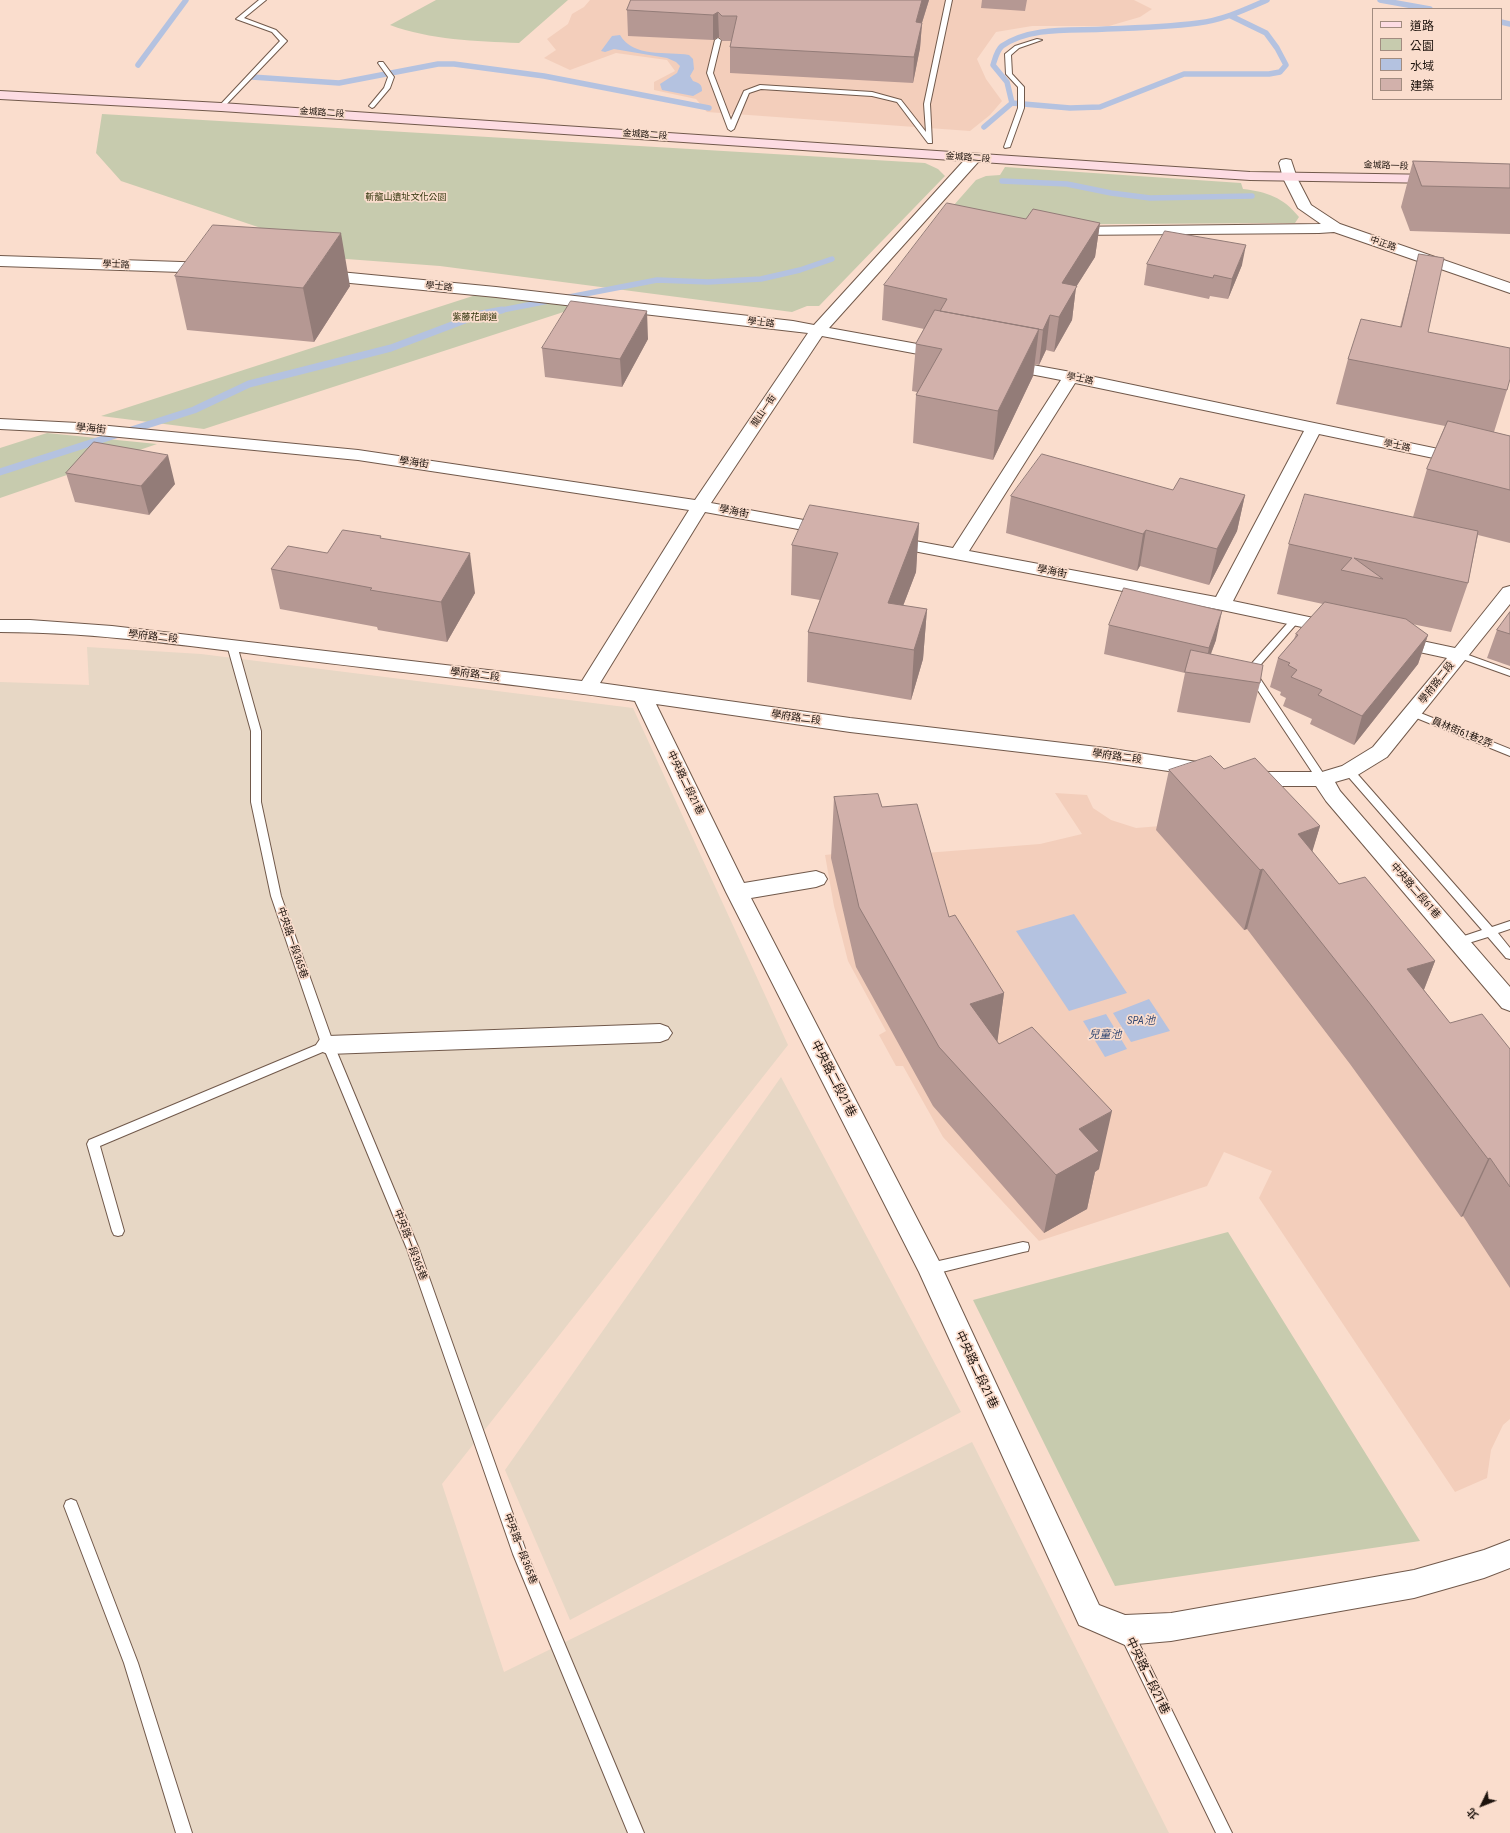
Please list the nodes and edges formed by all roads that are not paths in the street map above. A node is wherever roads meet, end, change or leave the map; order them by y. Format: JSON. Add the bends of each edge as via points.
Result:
{"nodes":[{"id":1,"x":263,"y":0,"type":"edge"},
{"id":2,"x":950,"y":0,"type":"edge"},
{"id":3,"x":718,"y":40,"type":"edge"},
{"id":4,"x":1039,"y":40,"type":"dead end"},
{"id":5,"x":381,"y":62,"type":"dead end"},
{"id":6,"x":0,"y":84,"type":"edge"},
{"id":7,"x":0,"y":95,"type":"edge"},
{"id":8,"x":225,"y":101,"type":"junction"},
{"id":9,"x":372,"y":106,"type":"junction"},
{"id":10,"x":731,"y":129,"type":"junction"},
{"id":11,"x":1007,"y":148,"type":"junction"},
{"id":12,"x":929,"y":149,"type":"junction"},
{"id":13,"x":974,"y":158,"type":"junction"},
{"id":14,"x":1248,"y":162,"type":"dead end"},
{"id":15,"x":1270,"y":163,"type":"dead end"},
{"id":16,"x":1441,"y":167,"type":"edge"},
{"id":17,"x":1288,"y":170,"type":"junction"},
{"id":18,"x":1455,"y":179,"type":"edge"},
{"id":19,"x":1335,"y":227,"type":"junction"},
{"id":20,"x":1052,"y":231,"type":"edge"},
{"id":21,"x":0,"y":261,"type":"edge"},
{"id":22,"x":226,"y":268,"type":"edge"},
{"id":23,"x":303,"y":274,"type":"edge"},
{"id":24,"x":1510,"y":288,"type":"edge"},
{"id":25,"x":818,"y":330,"type":"junction"},
{"id":26,"x":964,"y":357,"type":"edge"},
{"id":27,"x":994,"y":363,"type":"edge"},
{"id":28,"x":1070,"y":377,"type":"junction"},
{"id":29,"x":0,"y":424,"type":"edge"},
{"id":30,"x":1313,"y":429,"type":"junction"},
{"id":31,"x":1510,"y":469,"type":"edge"},
{"id":32,"x":700,"y":506,"type":"junction"},
{"id":33,"x":848,"y":534,"type":"edge"},
{"id":34,"x":872,"y":538,"type":"edge"},
{"id":35,"x":957,"y":554,"type":"junction"},
{"id":36,"x":1510,"y":592,"type":"edge"},
{"id":37,"x":1222,"y":604,"type":"junction"},
{"id":38,"x":1296,"y":619,"type":"junction"},
{"id":39,"x":0,"y":626,"type":"edge"},
{"id":40,"x":1351,"y":631,"type":"edge"},
{"id":41,"x":1382,"y":638,"type":"edge"},
{"id":42,"x":232,"y":645,"type":"junction"},
{"id":43,"x":1460,"y":655,"type":"junction"},
{"id":44,"x":1510,"y":672,"type":"edge"},
{"id":45,"x":587,"y":688,"type":"junction"},
{"id":46,"x":643,"y":697,"type":"junction"},
{"id":47,"x":1413,"y":713,"type":"junction"},
{"id":48,"x":1510,"y":753,"type":"edge"},
{"id":49,"x":1349,"y":771,"type":"junction"},
{"id":50,"x":1322,"y":779,"type":"junction"},
{"id":51,"x":816,"y":879,"type":"dead end"},
{"id":52,"x":737,"y":892,"type":"junction"},
{"id":53,"x":1510,"y":925,"type":"edge"},
{"id":54,"x":1489,"y":932,"type":"junction"},
{"id":55,"x":1459,"y":942,"type":"junction"},
{"id":56,"x":1510,"y":956,"type":"edge"},
{"id":57,"x":1510,"y":1002,"type":"edge"},
{"id":58,"x":660,"y":1033,"type":"dead end"},
{"id":59,"x":328,"y":1045,"type":"junction"},
{"id":60,"x":118,"y":1231,"type":"dead end"},
{"id":61,"x":1023,"y":1247,"type":"dead end"},
{"id":62,"x":930,"y":1269,"type":"junction"},
{"id":63,"x":71,"y":1506,"type":"dead end"},
{"id":64,"x":1510,"y":1554,"type":"edge"},
{"id":65,"x":1125,"y":1630,"type":"junction"},
{"id":66,"x":184,"y":1833,"type":"edge"},
{"id":67,"x":636,"y":1833,"type":"edge"},
{"id":68,"x":1224,"y":1833,"type":"edge"}],
"edges":[{"from":1,"to":8,"type":"lane","via":[[239,19],[274,31],[284,41]]},
{"from":2,"to":12,"type":"lane","via":[[927,104]]},
{"from":3,"to":10,"type":"lane","via":[[710,74]]},
{"from":4,"to":11,"type":"lane","via":[[1017,47],[1008,54],[1009,74],[1021,87],[1021,108]]},
{"from":5,"to":9,"type":"lane","via":[[391,77],[387,88]]},
{"from":6,"to":8,"type":"main road","name":"金城路二段"},
{"from":7,"to":8,"type":"main road","name":"金城路二段"},
{"from":8,"to":9,"type":"main road","name":"金城路二段"},
{"from":8,"to":12,"type":"main road","name":"金城路二段"},
{"from":9,"to":10,"type":"main road","name":"金城路二段"},
{"from":10,"to":12,"type":"main road","name":"金城路二段"},
{"from":10,"to":12,"type":"lane","via":[[746,92],[760,87],[872,94],[899,101]]},
{"from":11,"to":12,"type":"main road","name":"金城路二段"},
{"from":11,"to":14,"type":"main road","name":"金城路二段"},
{"from":12,"to":13,"type":"main road","name":"金城路二段"},
{"from":13,"to":17,"type":"main road","name":"金城路二段"},
{"from":13,"to":25,"type":"street","name":"龍山一街","via":[[918,231]]},
{"from":15,"to":17,"type":"main road"},
{"from":16,"to":17,"type":"main road","name":"金城路一段"},
{"from":17,"to":18,"type":"main road","name":"金城路一段"},
{"from":17,"to":19,"type":"street","name":"中正路","via":[[1306,208]]},
{"from":19,"to":20,"type":"street"},
{"from":19,"to":24,"type":"street","name":"中正路"},
{"from":21,"to":22,"type":"street","name":"學士路"},
{"from":23,"to":25,"type":"street","name":"學士路","via":[[496,292]]},
{"from":25,"to":26,"type":"street","name":"學士路"},
{"from":25,"to":32,"type":"street","name":"龍山一街"},
{"from":27,"to":28,"type":"street","name":"學士路"},
{"from":28,"to":30,"type":"street","name":"學士路"},
{"from":28,"to":35,"type":"street"},
{"from":29,"to":32,"type":"street","name":"學海街","via":[[86,429],[358,455]]},
{"from":30,"to":31,"type":"street","name":"學士路"},
{"from":30,"to":37,"type":"street"},
{"from":32,"to":33,"type":"street","name":"學海街"},
{"from":32,"to":45,"type":"street","name":"龍山一街"},
{"from":34,"to":35,"type":"street","name":"學海街"},
{"from":35,"to":37,"type":"street","name":"學海街"},
{"from":36,"to":43,"type":"street","name":"學府路二段"},
{"from":37,"to":38,"type":"street","name":"學海街"},
{"from":38,"to":40,"type":"street","name":"學海街"},
{"from":38,"to":50,"type":"lane","via":[[1250,671]]},
{"from":39,"to":42,"type":"street","name":"學府路二段","via":[[112,632]]},
{"from":41,"to":43,"type":"street"},
{"from":42,"to":45,"type":"street","name":"學府路二段"},
{"from":42,"to":59,"type":"lane","name":"中央路一段365巷","via":[[256,730],[256,802],[276,896]]},
{"from":43,"to":44,"type":"lane"},
{"from":43,"to":47,"type":"street","name":"學府路二段"},
{"from":45,"to":46,"type":"street","name":"學府路二段"},
{"from":46,"to":50,"type":"street","name":"學府路二段","via":[[850,725],[1106,755],[1268,779]]},
{"from":46,"to":52,"type":"street","name":"中央路二段21巷"},
{"from":47,"to":48,"type":"lane","name":"員林街61巷2弄"},
{"from":47,"to":49,"type":"street","name":"學府路二段","via":[[1380,752]]},
{"from":49,"to":50,"type":"street","name":"學府路二段"},
{"from":49,"to":54,"type":"lane"},
{"from":50,"to":55,"type":"street","name":"中央路二段61巷","via":[[1333,796]]},
{"from":51,"to":52,"type":"street"},
{"from":52,"to":62,"type":"street","name":"中央路二段21巷"},
{"from":53,"to":54,"type":"lane"},
{"from":54,"to":55,"type":"lane"},
{"from":54,"to":56,"type":"lane"},
{"from":55,"to":57,"type":"street","name":"中央路二段61巷"},
{"from":58,"to":59,"type":"street"},
{"from":59,"to":60,"type":"lane","via":[[93,1144]]},
{"from":59,"to":67,"type":"lane","name":"中央路一段365巷","via":[[413,1249],[520,1554]]},
{"from":61,"to":62,"type":"lane"},
{"from":62,"to":65,"type":"street","name":"中央路二段21巷","via":[[1089,1615]]},
{"from":63,"to":66,"type":"lane","via":[[132,1663]]},
{"from":64,"to":65,"type":"street","via":[[1414,1584],[1171,1627]]},
{"from":65,"to":68,"type":"lane","name":"中央路二段21巷"}]}
